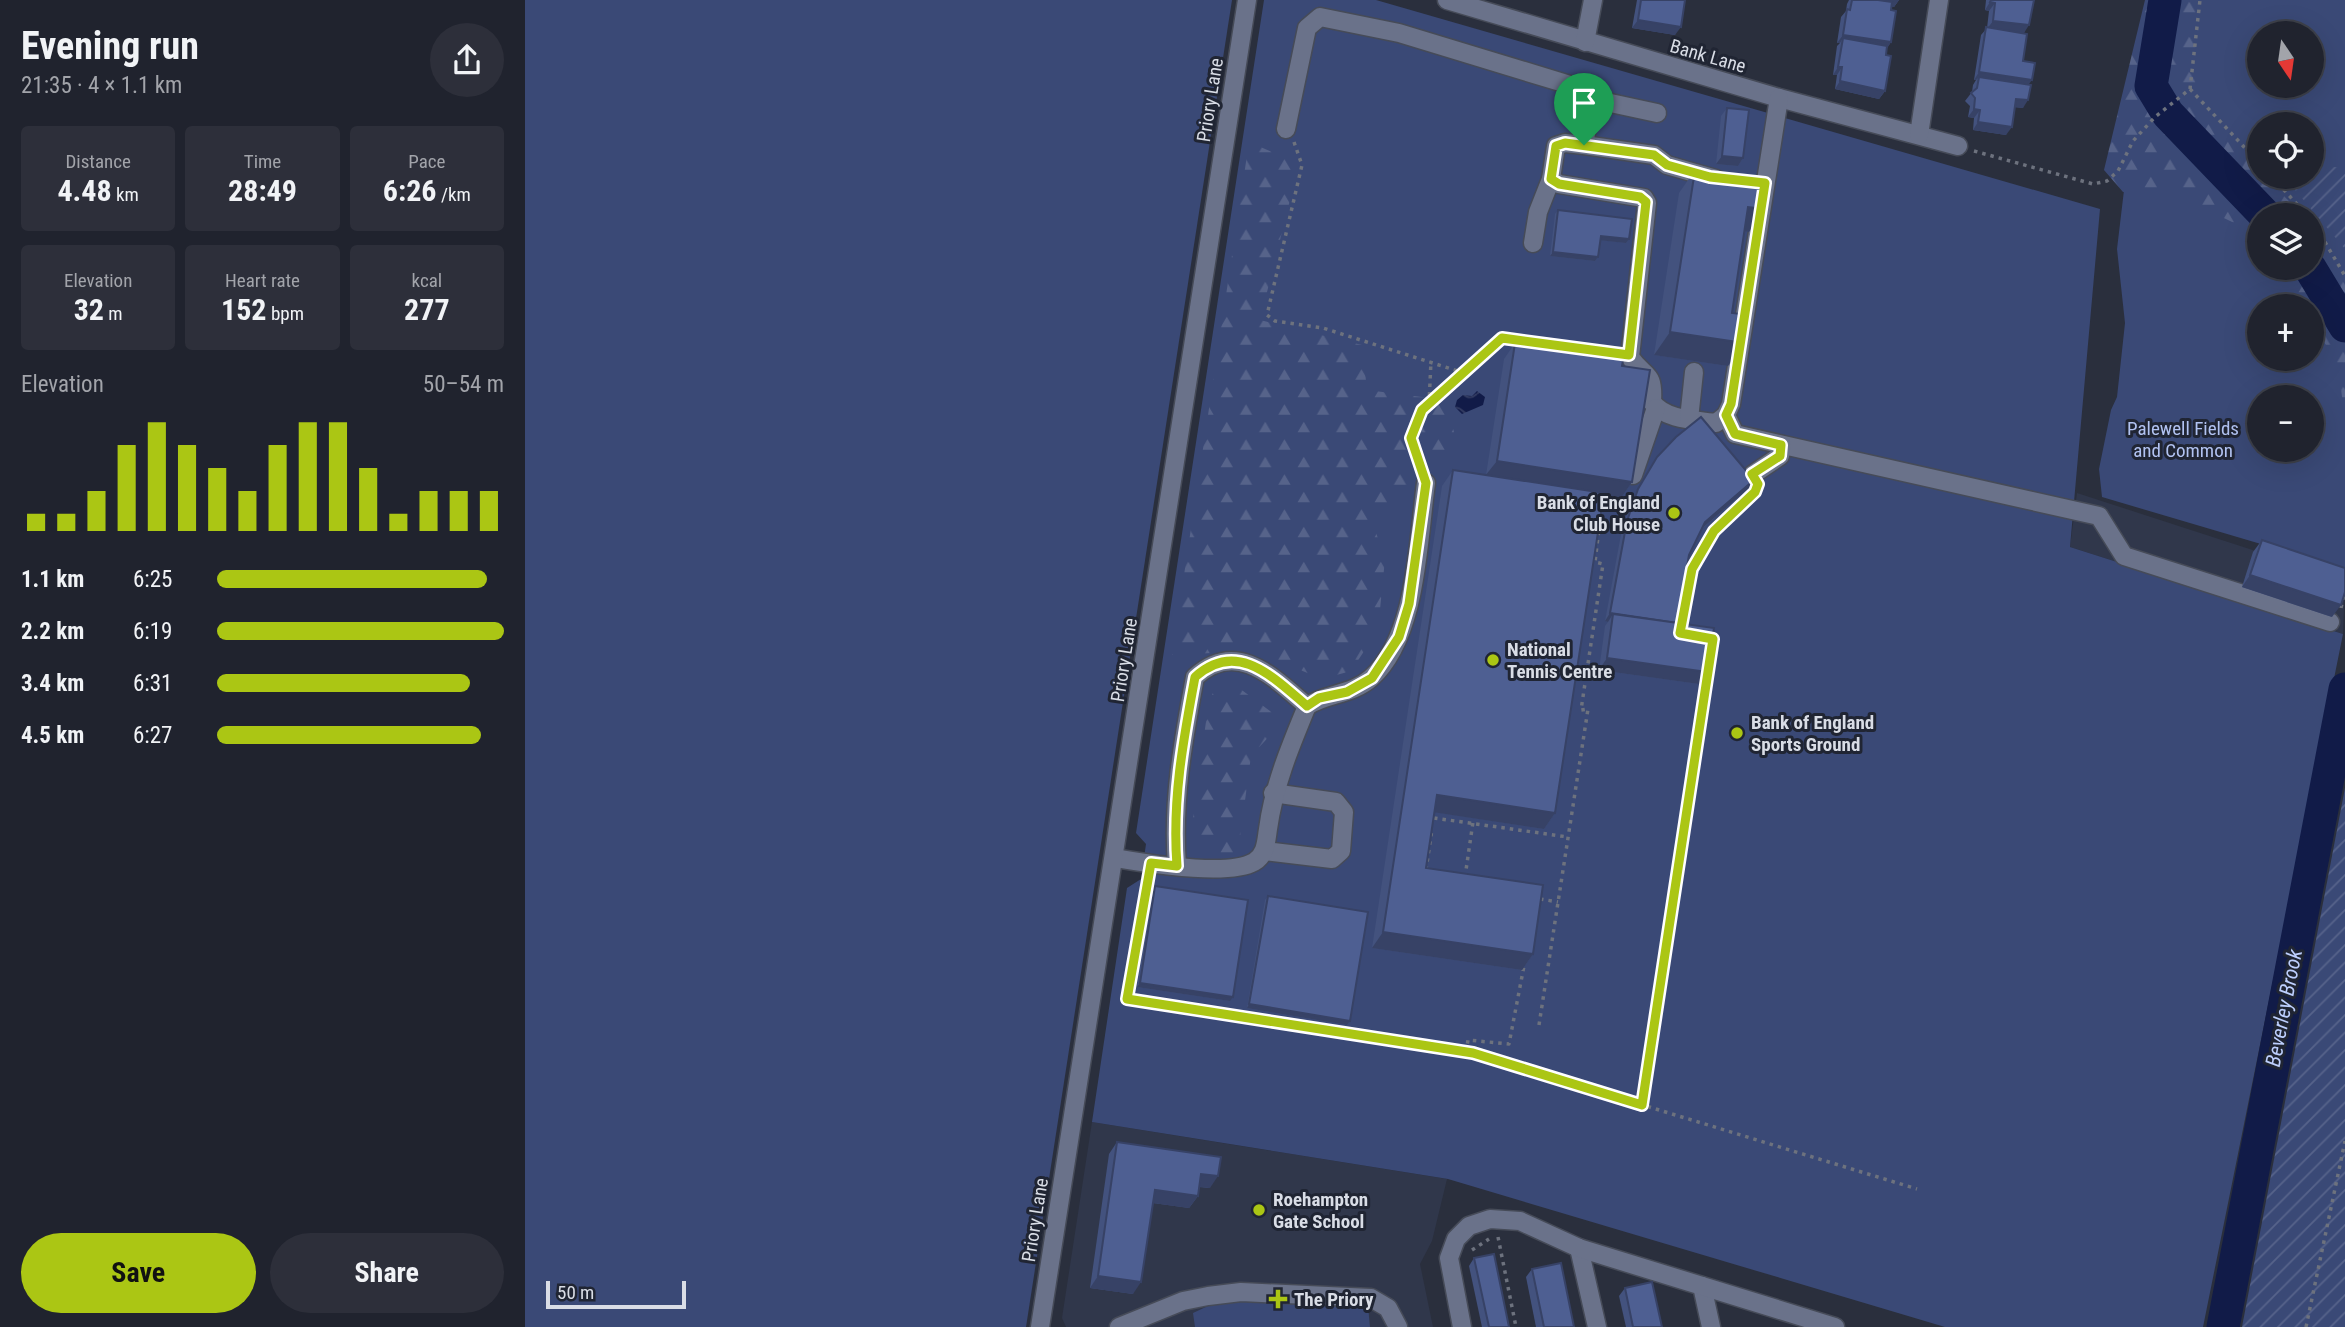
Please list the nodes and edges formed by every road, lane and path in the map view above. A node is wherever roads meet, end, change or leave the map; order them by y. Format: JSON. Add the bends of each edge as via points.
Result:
{"nodes":[{"id":1,"x":1247,"y":0,"type":"edge"},
{"id":2,"x":1447,"y":0,"type":"edge"},
{"id":3,"x":1593,"y":0,"type":"edge"},
{"id":4,"x":1939,"y":0,"type":"edge"},
{"id":5,"x":2200,"y":0,"type":"edge"},
{"id":6,"x":1585,"y":42,"type":"junction"},
{"id":7,"x":2190,"y":89,"type":"junction"},
{"id":8,"x":1779,"y":98,"type":"junction"},
{"id":9,"x":1592,"y":99,"type":"junction"},
{"id":10,"x":1657,"y":113,"type":"dead end"},
{"id":11,"x":1286,"y":129,"type":"joint"},
{"id":12,"x":1919,"y":135,"type":"junction"},
{"id":13,"x":1584,"y":145,"type":"junction"},
{"id":14,"x":1958,"y":146,"type":"joint"},
{"id":15,"x":2247,"y":150,"type":"edge"},
{"id":16,"x":1551,"y":179,"type":"junction"},
{"id":17,"x":1765,"y":183,"type":"junction"},
{"id":18,"x":2283,"y":189,"type":"edge"},
{"id":19,"x":2297,"y":203,"type":"edge"},
{"id":20,"x":2324,"y":240,"type":"edge"},
{"id":21,"x":1533,"y":243,"type":"dead end"},
{"id":22,"x":2345,"y":276,"type":"edge"},
{"id":23,"x":1629,"y":355,"type":"junction"},
{"id":24,"x":1431,"y":361,"type":"junction"},
{"id":25,"x":1694,"y":372,"type":"dead end"},
{"id":26,"x":1464,"y":373,"type":"junction"},
{"id":27,"x":1429,"y":405,"type":"junction"},
{"id":28,"x":1656,"y":408,"type":"junction"},
{"id":29,"x":1726,"y":415,"type":"junction"},
{"id":30,"x":1689,"y":419,"type":"junction"},
{"id":31,"x":1781,"y":445,"type":"junction"},
{"id":32,"x":1752,"y":474,"type":"joint"},
{"id":33,"x":1633,"y":475,"type":"edge"},
{"id":34,"x":1426,"y":483,"type":"joint"},
{"id":35,"x":1601,"y":505,"type":"edge"},
{"id":36,"x":2330,"y":622,"type":"dead end"},
{"id":37,"x":1680,"y":633,"type":"edge"},
{"id":38,"x":1702,"y":637,"type":"edge"},
{"id":39,"x":1307,"y":706,"type":"junction"},
{"id":40,"x":1273,"y":793,"type":"junction"},
{"id":41,"x":1473,"y":822,"type":"junction"},
{"id":42,"x":1568,"y":836,"type":"junction"},
{"id":43,"x":1265,"y":851,"type":"junction"},
{"id":44,"x":1115,"y":858,"type":"junction"},
{"id":45,"x":1151,"y":863,"type":"junction"},
{"id":46,"x":1177,"y":866,"type":"junction"},
{"id":47,"x":1425,"y":880,"type":"edge"},
{"id":48,"x":1463,"y":886,"type":"edge"},
{"id":49,"x":1534,"y":898,"type":"edge"},
{"id":50,"x":1558,"y":902,"type":"junction"},
{"id":51,"x":1525,"y":959,"type":"edge"},
{"id":52,"x":1539,"y":1026,"type":"dead end"},
{"id":53,"x":1465,"y":1052,"type":"junction"},
{"id":54,"x":1642,"y":1105,"type":"junction"},
{"id":55,"x":2345,"y":1140,"type":"edge"},
{"id":56,"x":1917,"y":1189,"type":"dead end"},
{"id":57,"x":1497,"y":1234,"type":"junction"},
{"id":58,"x":1509,"y":1238,"type":"dead end"},
{"id":59,"x":1579,"y":1248,"type":"junction"},
{"id":60,"x":1463,"y":1256,"type":"dead end"},
{"id":61,"x":1702,"y":1286,"type":"junction"},
{"id":62,"x":1040,"y":1327,"type":"edge"},
{"id":63,"x":1119,"y":1327,"type":"edge"},
{"id":64,"x":1398,"y":1327,"type":"edge"},
{"id":65,"x":1462,"y":1327,"type":"edge"},
{"id":66,"x":1516,"y":1327,"type":"edge"},
{"id":67,"x":1597,"y":1327,"type":"edge"},
{"id":68,"x":1711,"y":1327,"type":"edge"},
{"id":69,"x":1835,"y":1327,"type":"edge"},
{"id":70,"x":2305,"y":1327,"type":"edge"}],
"edges":[{"from":1,"to":44,"type":"street","name":"Priory Lane"},
{"from":2,"to":6,"type":"street","name":"Bank Lane"},
{"from":3,"to":6,"type":"street"},
{"from":4,"to":12,"type":"street"},
{"from":5,"to":7,"type":"path"},
{"from":6,"to":8,"type":"street","name":"Bank Lane"},
{"from":7,"to":14,"type":"path","via":[[2133,141],[2118,172],[2107,181],[2093,184]]},
{"from":7,"to":15,"type":"path"},
{"from":8,"to":12,"type":"street","name":"Bank Lane"},
{"from":8,"to":17,"type":"street"},
{"from":9,"to":10,"type":"street"},
{"from":9,"to":11,"type":"street","via":[[1580,88],[1399,33],[1320,17],[1307,28]]},
{"from":9,"to":13,"type":"street"},
{"from":11,"to":24,"type":"path","via":[[1302,165],[1267,316]]},
{"from":12,"to":14,"type":"street","name":"Bank Lane"},
{"from":13,"to":16,"type":"street","via":[[1556,146]]},
{"from":13,"to":17,"type":"street","via":[[1654,155],[1667,165],[1736,182]]},
{"from":16,"to":21,"type":"street","via":[[1538,212]]},
{"from":16,"to":23,"type":"street","via":[[1646,202]]},
{"from":17,"to":29,"type":"street"},
{"from":18,"to":19,"type":"path"},
{"from":20,"to":22,"type":"path"},
{"from":23,"to":26,"type":"path","via":[[1502,338]]},
{"from":23,"to":28,"type":"street","via":[[1650,375]]},
{"from":24,"to":26,"type":"path"},
{"from":24,"to":27,"type":"path"},
{"from":25,"to":30,"type":"street"},
{"from":26,"to":27,"type":"path"},
{"from":27,"to":34,"type":"path","via":[[1422,410],[1411,438]]},
{"from":28,"to":30,"type":"street"},
{"from":28,"to":33,"type":"street"},
{"from":29,"to":30,"type":"street","via":[[1716,423]]},
{"from":29,"to":31,"type":"street","via":[[1735,434]]},
{"from":31,"to":32,"type":"street","via":[[1780,456]]},
{"from":31,"to":36,"type":"street","via":[[2099,516],[2124,556]]},
{"from":32,"to":37,"type":"path","via":[[1758,484],[1755,492],[1714,531],[1692,569]]},
{"from":34,"to":39,"type":"street","via":[[1409,604],[1399,637],[1382,665],[1359,687]]},
{"from":35,"to":42,"type":"path","via":[[1595,562],[1603,564],[1581,710],[1588,709]]},
{"from":38,"to":54,"type":"path","via":[[1713,639]]},
{"from":39,"to":40,"type":"street"},
{"from":39,"to":46,"type":"street","via":[[1252,663],[1230,659],[1206,666],[1195,677],[1176,781]]},
{"from":40,"to":43,"type":"street"},
{"from":40,"to":43,"type":"street","via":[[1336,802],[1344,812],[1341,851],[1332,859]]},
{"from":41,"to":42,"type":"path"},
{"from":41,"to":47,"type":"path","via":[[1434,816]]},
{"from":41,"to":48,"type":"path"},
{"from":42,"to":50,"type":"path"},
{"from":43,"to":46,"type":"street","via":[[1254,862],[1235,867]]},
{"from":44,"to":45,"type":"street"},
{"from":44,"to":62,"type":"street","name":"Priory Lane"},
{"from":45,"to":46,"type":"street"},
{"from":45,"to":53,"type":"path","via":[[1127,999]]},
{"from":49,"to":50,"type":"path"},
{"from":50,"to":52,"type":"path"},
{"from":51,"to":53,"type":"path","via":[[1509,1044],[1468,1040]]},
{"from":53,"to":54,"type":"path"},
{"from":54,"to":56,"type":"path"},
{"from":55,"to":70,"type":"path"},
{"from":57,"to":58,"type":"path"},
{"from":57,"to":60,"type":"path"},
{"from":57,"to":66,"type":"path"},
{"from":59,"to":61,"type":"street"},
{"from":59,"to":65,"type":"street","via":[[1520,1221],[1490,1219],[1469,1226],[1456,1240],[1450,1258]]},
{"from":59,"to":67,"type":"street"},
{"from":61,"to":68,"type":"street"},
{"from":61,"to":69,"type":"street"},
{"from":63,"to":64,"type":"street","via":[[1183,1301],[1241,1292],[1371,1298],[1388,1308]]}]}
